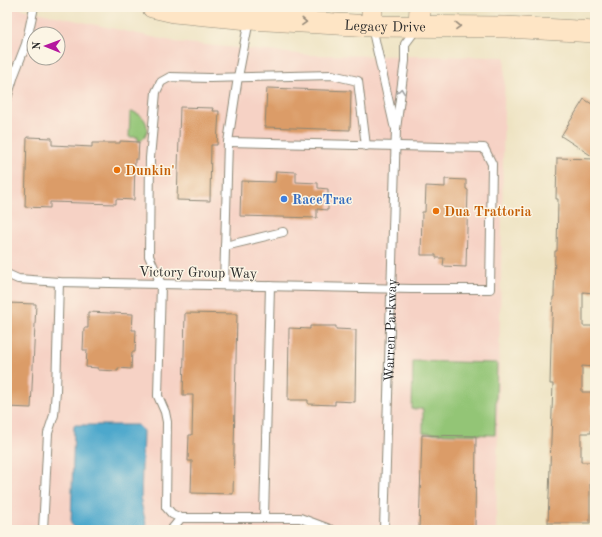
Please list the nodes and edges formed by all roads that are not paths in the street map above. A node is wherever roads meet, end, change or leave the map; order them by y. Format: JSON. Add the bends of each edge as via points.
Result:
{"nodes":[{"id":1,"x":34,"y":7,"type":"edge"},
{"id":2,"x":152,"y":7,"type":"edge"},
{"id":3,"x":372,"y":16,"type":"edge"},
{"id":4,"x":419,"y":16,"type":"edge"},
{"id":5,"x":249,"y":19,"type":"junction"},
{"id":6,"x":595,"y":32,"type":"edge"},
{"id":7,"x":238,"y":77,"type":"junction"},
{"id":8,"x":7,"y":98,"type":"edge"},
{"id":9,"x":396,"y":129,"type":"junction"},
{"id":10,"x":228,"y":142,"type":"junction"},
{"id":11,"x":366,"y":146,"type":"junction"},
{"id":12,"x":395,"y":147,"type":"junction"},
{"id":13,"x":283,"y":232,"type":"dead end"},
{"id":14,"x":225,"y":246,"type":"junction"},
{"id":15,"x":7,"y":274,"type":"edge"},
{"id":16,"x":59,"y":282,"type":"junction"},
{"id":17,"x":161,"y":284,"type":"junction"},
{"id":18,"x":224,"y":285,"type":"junction"},
{"id":19,"x":270,"y":286,"type":"junction"},
{"id":20,"x":391,"y":288,"type":"junction"},
{"id":21,"x":264,"y":517,"type":"junction"},
{"id":22,"x":181,"y":518,"type":"junction"},
{"id":23,"x":43,"y":530,"type":"edge"},
{"id":24,"x":171,"y":530,"type":"edge"},
{"id":25,"x":332,"y":530,"type":"edge"},
{"id":26,"x":384,"y":530,"type":"edge"}],
"edges":[{"from":1,"to":8,"type":"lane","via":[[26,44]]},
{"from":2,"to":5,"type":"main road","name":"Legacy Drive","via":[[174,12]]},
{"from":3,"to":4,"type":"main road","name":"Legacy Drive"},
{"from":5,"to":3,"type":"main road","name":"Legacy Drive","one_way":true},
{"from":3,"to":9,"type":"lane","name":"Warren Parkway"},
{"from":4,"to":6,"type":"main road","name":"Legacy Drive","one_way":true,"via":[[506,27]]},
{"from":9,"to":4,"type":"lane","name":"Warren Parkway","one_way":true,"via":[[405,44]]},
{"from":5,"to":7,"type":"lane"},
{"from":7,"to":10,"type":"lane"},
{"from":7,"to":11,"type":"lane","via":[[332,75],[358,81]]},
{"from":7,"to":17,"type":"lane","via":[[170,77],[161,82],[156,92],[150,158],[149,256]]},
{"from":9,"to":12,"type":"lane","name":"Warren Parkway"},
{"from":10,"to":11,"type":"lane"},
{"from":10,"to":14,"type":"lane"},
{"from":11,"to":12,"type":"lane"},
{"from":12,"to":20,"type":"lane","name":"Warren Parkway"},
{"from":12,"to":20,"type":"lane","name":"Victory Group Way","via":[[484,148],[492,164],[490,289]]},
{"from":13,"to":14,"type":"lane"},
{"from":14,"to":18,"type":"lane"},
{"from":15,"to":16,"type":"lane","name":"Victory Group Way","via":[[18,279]]},
{"from":16,"to":17,"type":"lane","name":"Victory Group Way"},
{"from":16,"to":23,"type":"lane","via":[[56,391],[54,415],[48,433]]},
{"from":17,"to":18,"type":"lane","name":"Victory Group Way"},
{"from":17,"to":22,"type":"lane","via":[[158,396],[166,412],[166,504],[168,511]]},
{"from":18,"to":19,"type":"lane","name":"Victory Group Way"},
{"from":19,"to":20,"type":"lane","name":"Victory Group Way"},
{"from":19,"to":21,"type":"lane"},
{"from":20,"to":26,"type":"lane","name":"Warren Parkway"},
{"from":21,"to":22,"type":"lane"},
{"from":21,"to":25,"type":"lane","via":[[300,518]]},
{"from":22,"to":24,"type":"lane"}]}
